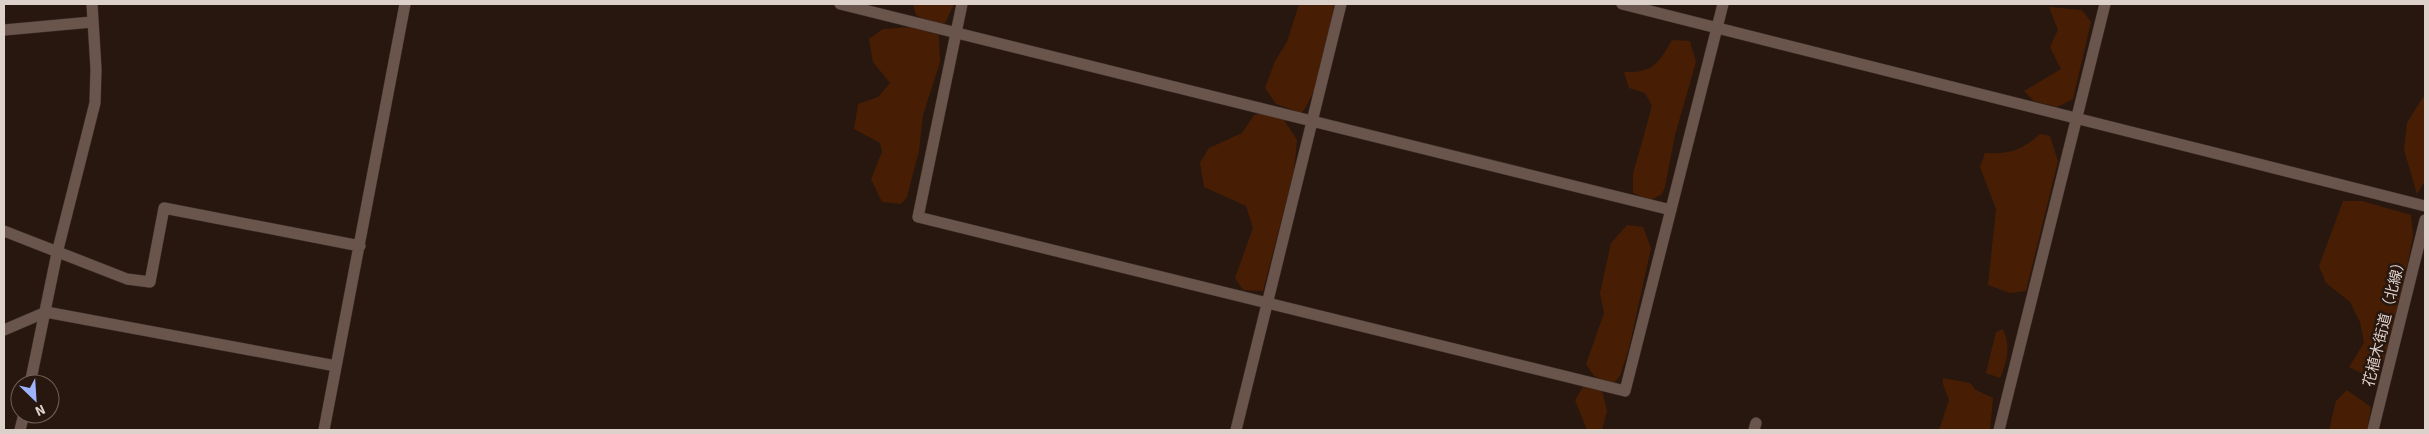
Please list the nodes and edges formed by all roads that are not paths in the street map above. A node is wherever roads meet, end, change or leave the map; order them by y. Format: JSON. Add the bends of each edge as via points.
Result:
{"nodes":[{"id":1,"x":92,"y":4,"type":"edge"},
{"id":2,"x":405,"y":4,"type":"edge"},
{"id":3,"x":840,"y":4,"type":"edge"},
{"id":4,"x":962,"y":4,"type":"edge"},
{"id":5,"x":1341,"y":4,"type":"edge"},
{"id":6,"x":1622,"y":4,"type":"edge"},
{"id":7,"x":1723,"y":4,"type":"edge"},
{"id":8,"x":2105,"y":4,"type":"edge"},
{"id":9,"x":92,"y":22,"type":"junction"},
{"id":10,"x":1717,"y":28,"type":"junction"},
{"id":11,"x":4,"y":30,"type":"edge"},
{"id":12,"x":955,"y":31,"type":"junction"},
{"id":13,"x":2077,"y":118,"type":"junction"},
{"id":14,"x":1312,"y":122,"type":"junction"},
{"id":15,"x":2425,"y":206,"type":"edge"},
{"id":16,"x":1671,"y":210,"type":"junction"},
{"id":17,"x":2425,"y":220,"type":"edge"},
{"id":18,"x":4,"y":231,"type":"edge"},
{"id":19,"x":360,"y":246,"type":"junction"},
{"id":20,"x":57,"y":253,"type":"junction"},
{"id":21,"x":1267,"y":302,"type":"junction"},
{"id":22,"x":46,"y":312,"type":"junction"},
{"id":23,"x":4,"y":330,"type":"edge"},
{"id":24,"x":336,"y":366,"type":"junction"},
{"id":25,"x":32,"y":374,"type":"edge"},
{"id":26,"x":324,"y":430,"type":"edge"},
{"id":27,"x":1236,"y":430,"type":"edge"},
{"id":28,"x":1999,"y":430,"type":"edge"},
{"id":29,"x":2373,"y":430,"type":"edge"}],
"edges":[{"from":1,"to":9,"type":"street"},
{"from":2,"to":19,"type":"street"},
{"from":3,"to":12,"type":"street"},
{"from":4,"to":12,"type":"street"},
{"from":5,"to":14,"type":"street"},
{"from":6,"to":10,"type":"street"},
{"from":7,"to":10,"type":"street"},
{"from":8,"to":13,"type":"street"},
{"from":9,"to":11,"type":"street"},
{"from":9,"to":20,"type":"street","via":[[95,103]]},
{"from":10,"to":13,"type":"street"},
{"from":10,"to":16,"type":"street"},
{"from":12,"to":14,"type":"street"},
{"from":12,"to":21,"type":"street","via":[[918,217]]},
{"from":13,"to":15,"type":"street"},
{"from":13,"to":28,"type":"street"},
{"from":14,"to":16,"type":"street"},
{"from":14,"to":21,"type":"street"},
{"from":16,"to":21,"type":"street","via":[[1625,391]]},
{"from":17,"to":29,"type":"street","name":"花植木街道（北線）"},
{"from":18,"to":20,"type":"street"},
{"from":19,"to":20,"type":"street","via":[[164,208],[150,282],[127,279]]},
{"from":19,"to":24,"type":"street"},
{"from":20,"to":22,"type":"street"},
{"from":21,"to":27,"type":"street"},
{"from":22,"to":23,"type":"street"},
{"from":22,"to":24,"type":"street"},
{"from":22,"to":25,"type":"street"},
{"from":24,"to":26,"type":"street"}]}
